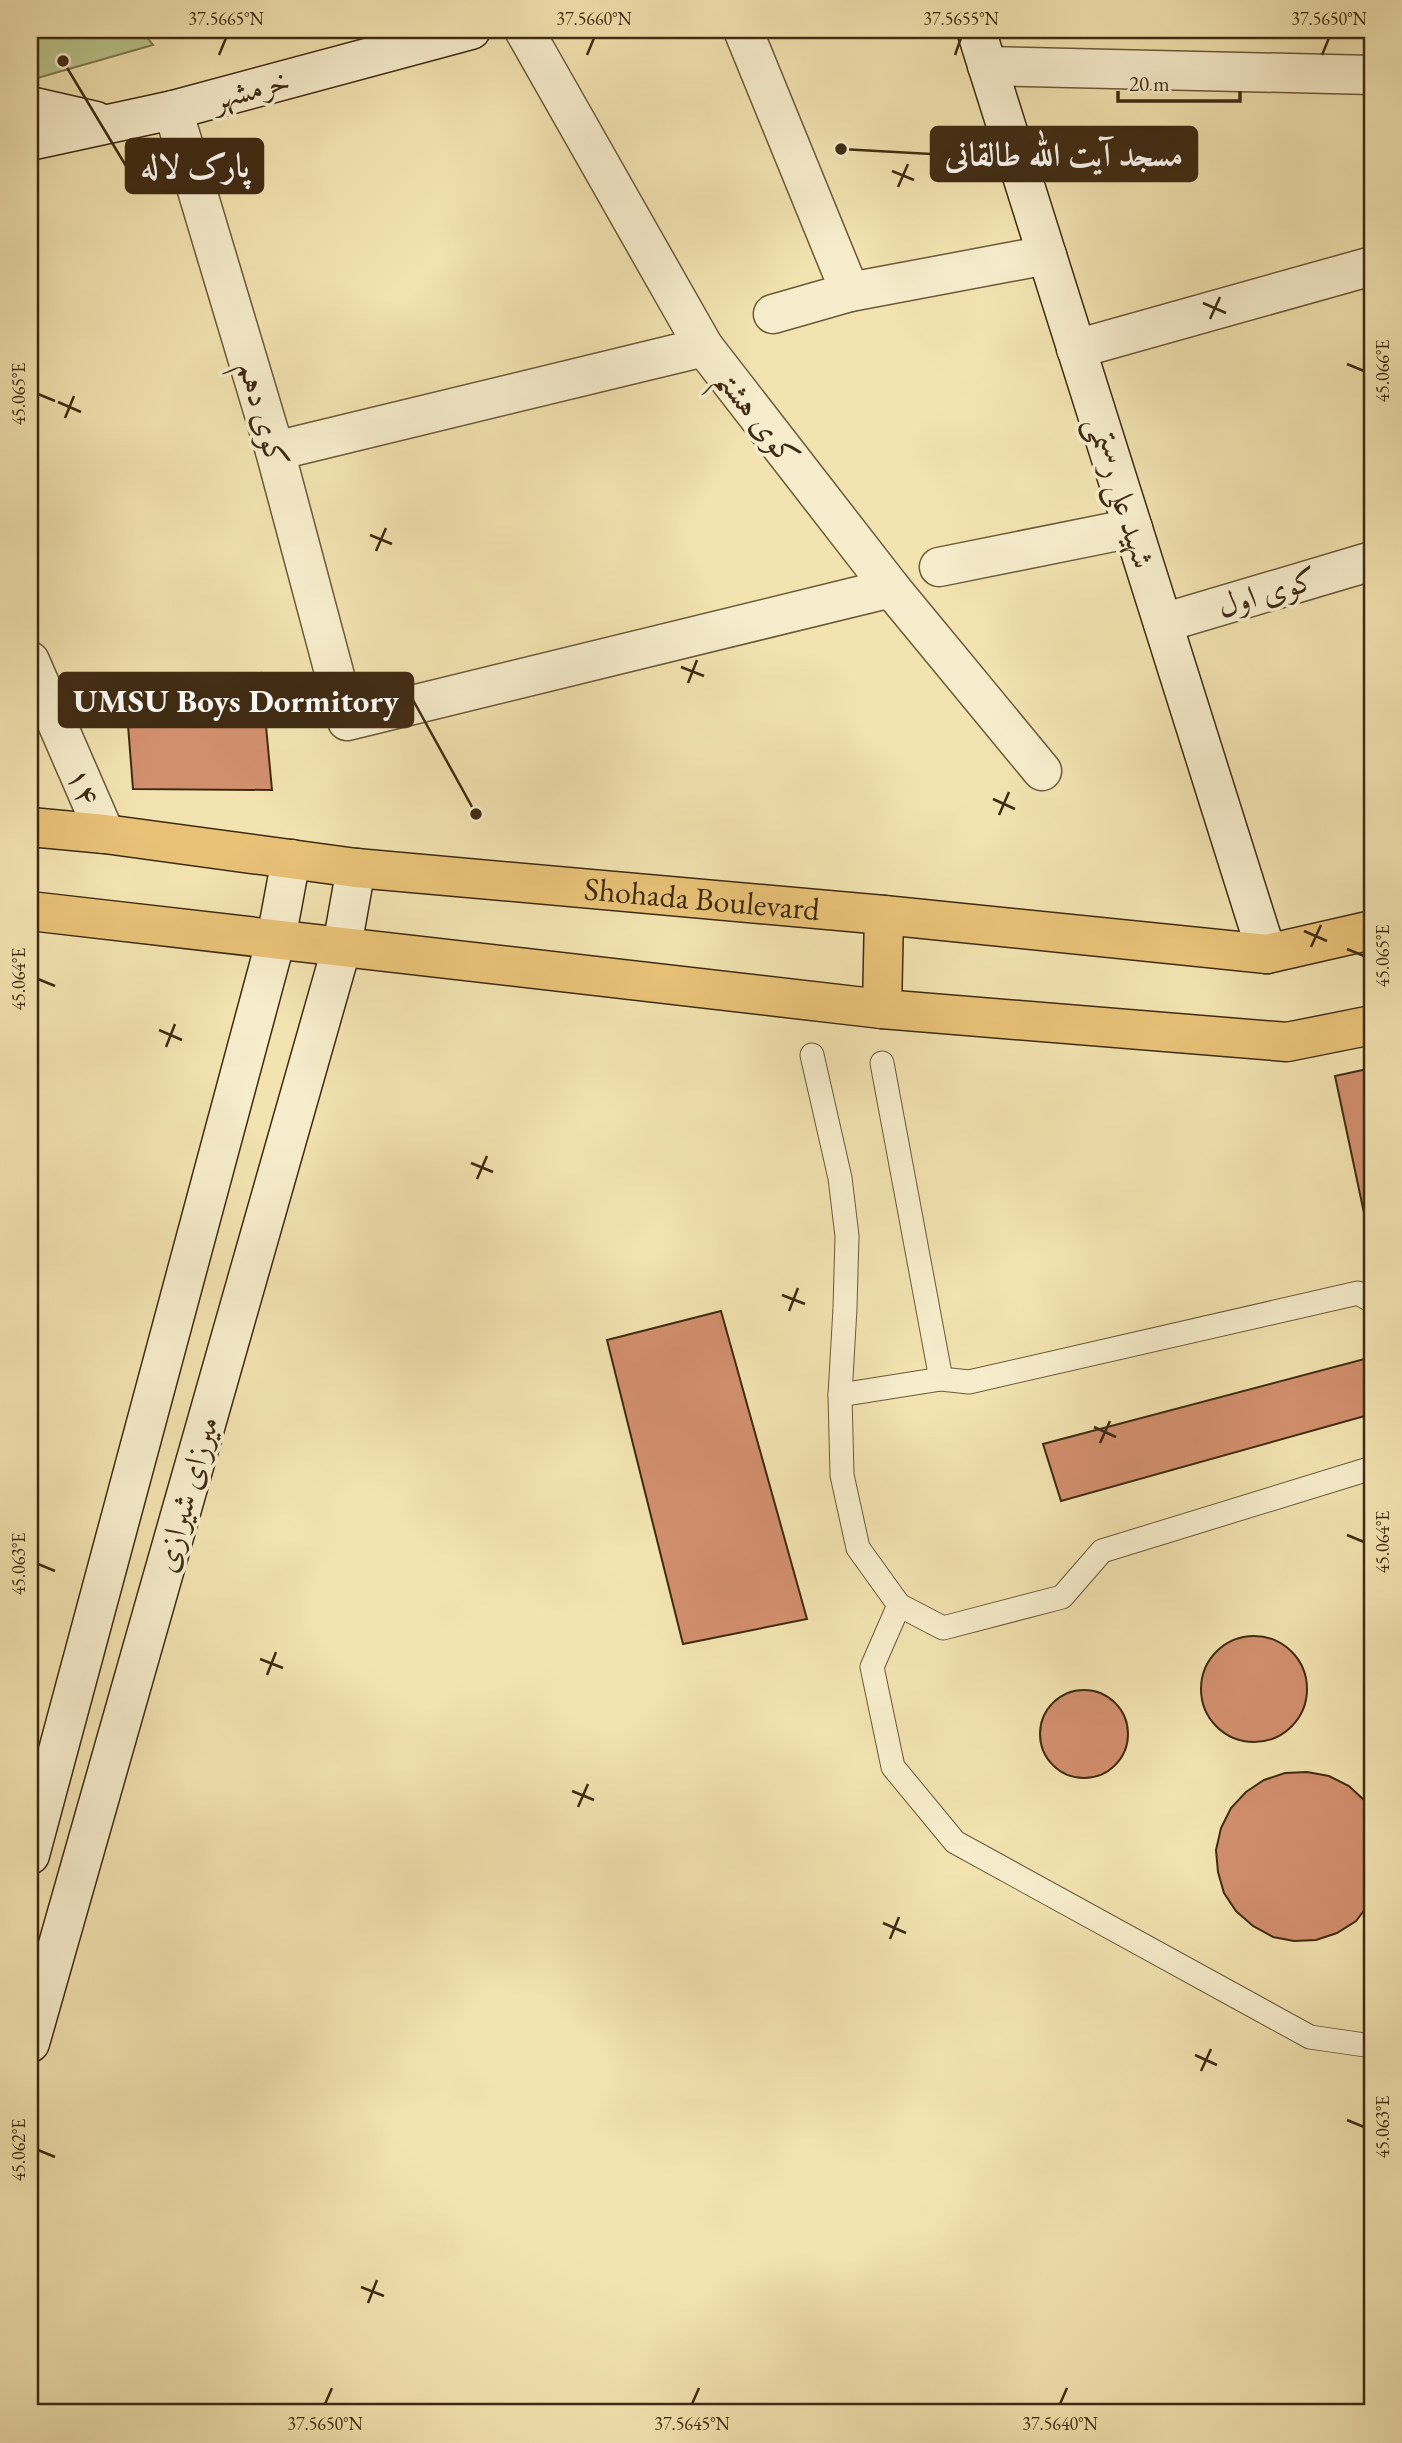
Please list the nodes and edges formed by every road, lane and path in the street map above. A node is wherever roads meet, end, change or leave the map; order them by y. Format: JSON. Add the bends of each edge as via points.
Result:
{"nodes":[{"id":1,"x":471,"y":30,"type":"edge"},
{"id":2,"x":524,"y":30,"type":"edge"},
{"id":3,"x":743,"y":30,"type":"edge"},
{"id":4,"x":976,"y":30,"type":"edge"},
{"id":5,"x":987,"y":66,"type":"junction"},
{"id":6,"x":1372,"y":75,"type":"edge"},
{"id":7,"x":30,"y":106,"type":"edge"},
{"id":8,"x":173,"y":110,"type":"junction"},
{"id":9,"x":108,"y":124,"type":"junction"},
{"id":10,"x":30,"y":141,"type":"edge"},
{"id":11,"x":1047,"y":255,"type":"junction"},
{"id":12,"x":1372,"y":266,"type":"edge"},
{"id":13,"x":850,"y":292,"type":"junction"},
{"id":14,"x":773,"y":314,"type":"dead end"},
{"id":15,"x":704,"y":347,"type":"junction"},
{"id":16,"x":1076,"y":349,"type":"junction"},
{"id":17,"x":275,"y":450,"type":"junction"},
{"id":18,"x":1133,"y":528,"type":"junction"},
{"id":19,"x":1372,"y":561,"type":"edge"},
{"id":20,"x":939,"y":567,"type":"dead end"},
{"id":21,"x":891,"y":588,"type":"junction"},
{"id":22,"x":1163,"y":623,"type":"junction"},
{"id":23,"x":30,"y":661,"type":"edge"},
{"id":24,"x":1042,"y":771,"type":"dead end"},
{"id":25,"x":30,"y":827,"type":"edge"},
{"id":26,"x":105,"y":834,"type":"junction"},
{"id":27,"x":291,"y":859,"type":"junction"},
{"id":28,"x":356,"y":868,"type":"junction"},
{"id":29,"x":30,"y":911,"type":"edge"},
{"id":30,"x":884,"y":915,"type":"junction"},
{"id":31,"x":1372,"y":930,"type":"edge"},
{"id":32,"x":276,"y":939,"type":"junction"},
{"id":33,"x":342,"y":946,"type":"junction"},
{"id":34,"x":1267,"y":954,"type":"junction"},
{"id":35,"x":882,"y":1009,"type":"junction"},
{"id":36,"x":1372,"y":1025,"type":"edge"},
{"id":37,"x":812,"y":1055,"type":"dead end"},
{"id":38,"x":883,"y":1063,"type":"dead end"},
{"id":39,"x":1372,"y":1301,"type":"edge"},
{"id":40,"x":941,"y":1379,"type":"junction"},
{"id":41,"x":840,"y":1395,"type":"junction"},
{"id":42,"x":1372,"y":1468,"type":"edge"},
{"id":43,"x":899,"y":1605,"type":"junction"},
{"id":44,"x":30,"y":1855,"type":"edge"},
{"id":45,"x":30,"y":2043,"type":"edge"},
{"id":46,"x":1372,"y":2046,"type":"edge"}],
"edges":[{"from":1,"to":8,"type":"street","name":"خرمشهر"},
{"from":2,"to":15,"type":"street","name":"کوی هشتم"},
{"from":3,"to":13,"type":"street"},
{"from":4,"to":5,"type":"street","name":"شهید علی رستمی"},
{"from":5,"to":6,"type":"street"},
{"from":5,"to":11,"type":"street","name":"شهید علی رستمی"},
{"from":7,"to":9,"type":"street"},
{"from":8,"to":9,"type":"street","name":"خرمشهر"},
{"from":8,"to":17,"type":"street","name":"کوی دهم"},
{"from":9,"to":10,"type":"street","name":"خرمشهر"},
{"from":11,"to":13,"type":"street"},
{"from":11,"to":16,"type":"street","name":"شهید علی رستمی"},
{"from":12,"to":16,"type":"street"},
{"from":13,"to":14,"type":"street"},
{"from":15,"to":17,"type":"street"},
{"from":15,"to":21,"type":"street","name":"کوی هشتم"},
{"from":16,"to":18,"type":"street","name":"شهید علی رستمی"},
{"from":17,"to":21,"type":"street","name":"کوی دهم","via":[[347,721]]},
{"from":18,"to":20,"type":"street"},
{"from":18,"to":22,"type":"street","name":"شهید علی رستمی"},
{"from":19,"to":22,"type":"street","name":"کوی اول"},
{"from":21,"to":24,"type":"street","name":"کوی هشتم"},
{"from":22,"to":34,"type":"street","name":"شهید علی رستمی"},
{"from":23,"to":26,"type":"street","name":"۱۴"},
{"from":25,"to":26,"type":"main road","name":"Shohada Boulevard"},
{"from":26,"to":27,"type":"main road","name":"Shohada Boulevard"},
{"from":27,"to":28,"type":"main road","name":"Shohada Boulevard"},
{"from":27,"to":32,"type":"street","name":"میرزای شیرازی"},
{"from":28,"to":30,"type":"main road","name":"Shohada Boulevard"},
{"from":28,"to":33,"type":"street","name":"میرزای شیرازی"},
{"from":29,"to":32,"type":"main road"},
{"from":30,"to":34,"type":"main road","name":"Shohada Boulevard"},
{"from":30,"to":35,"type":"main road"},
{"from":31,"to":34,"type":"main road","name":"Shohada Boulevard"},
{"from":32,"to":33,"type":"main road"},
{"from":32,"to":44,"type":"street","name":"میرزای شیرازی"},
{"from":33,"to":35,"type":"main road"},
{"from":33,"to":45,"type":"street","name":"میرزای شیرازی"},
{"from":35,"to":36,"type":"main road","via":[[1287,1042]]},
{"from":37,"to":41,"type":"lane","via":[[840,1178],[847,1236]]},
{"from":38,"to":40,"type":"lane"},
{"from":39,"to":40,"type":"lane","via":[[1358,1293],[969,1382]]},
{"from":40,"to":41,"type":"lane"},
{"from":41,"to":43,"type":"lane","via":[[842,1475],[858,1548]]},
{"from":42,"to":43,"type":"lane","via":[[1102,1551],[1062,1597],[943,1628]]},
{"from":43,"to":46,"type":"lane","via":[[872,1667],[893,1767],[955,1842],[1310,2037]]}]}
